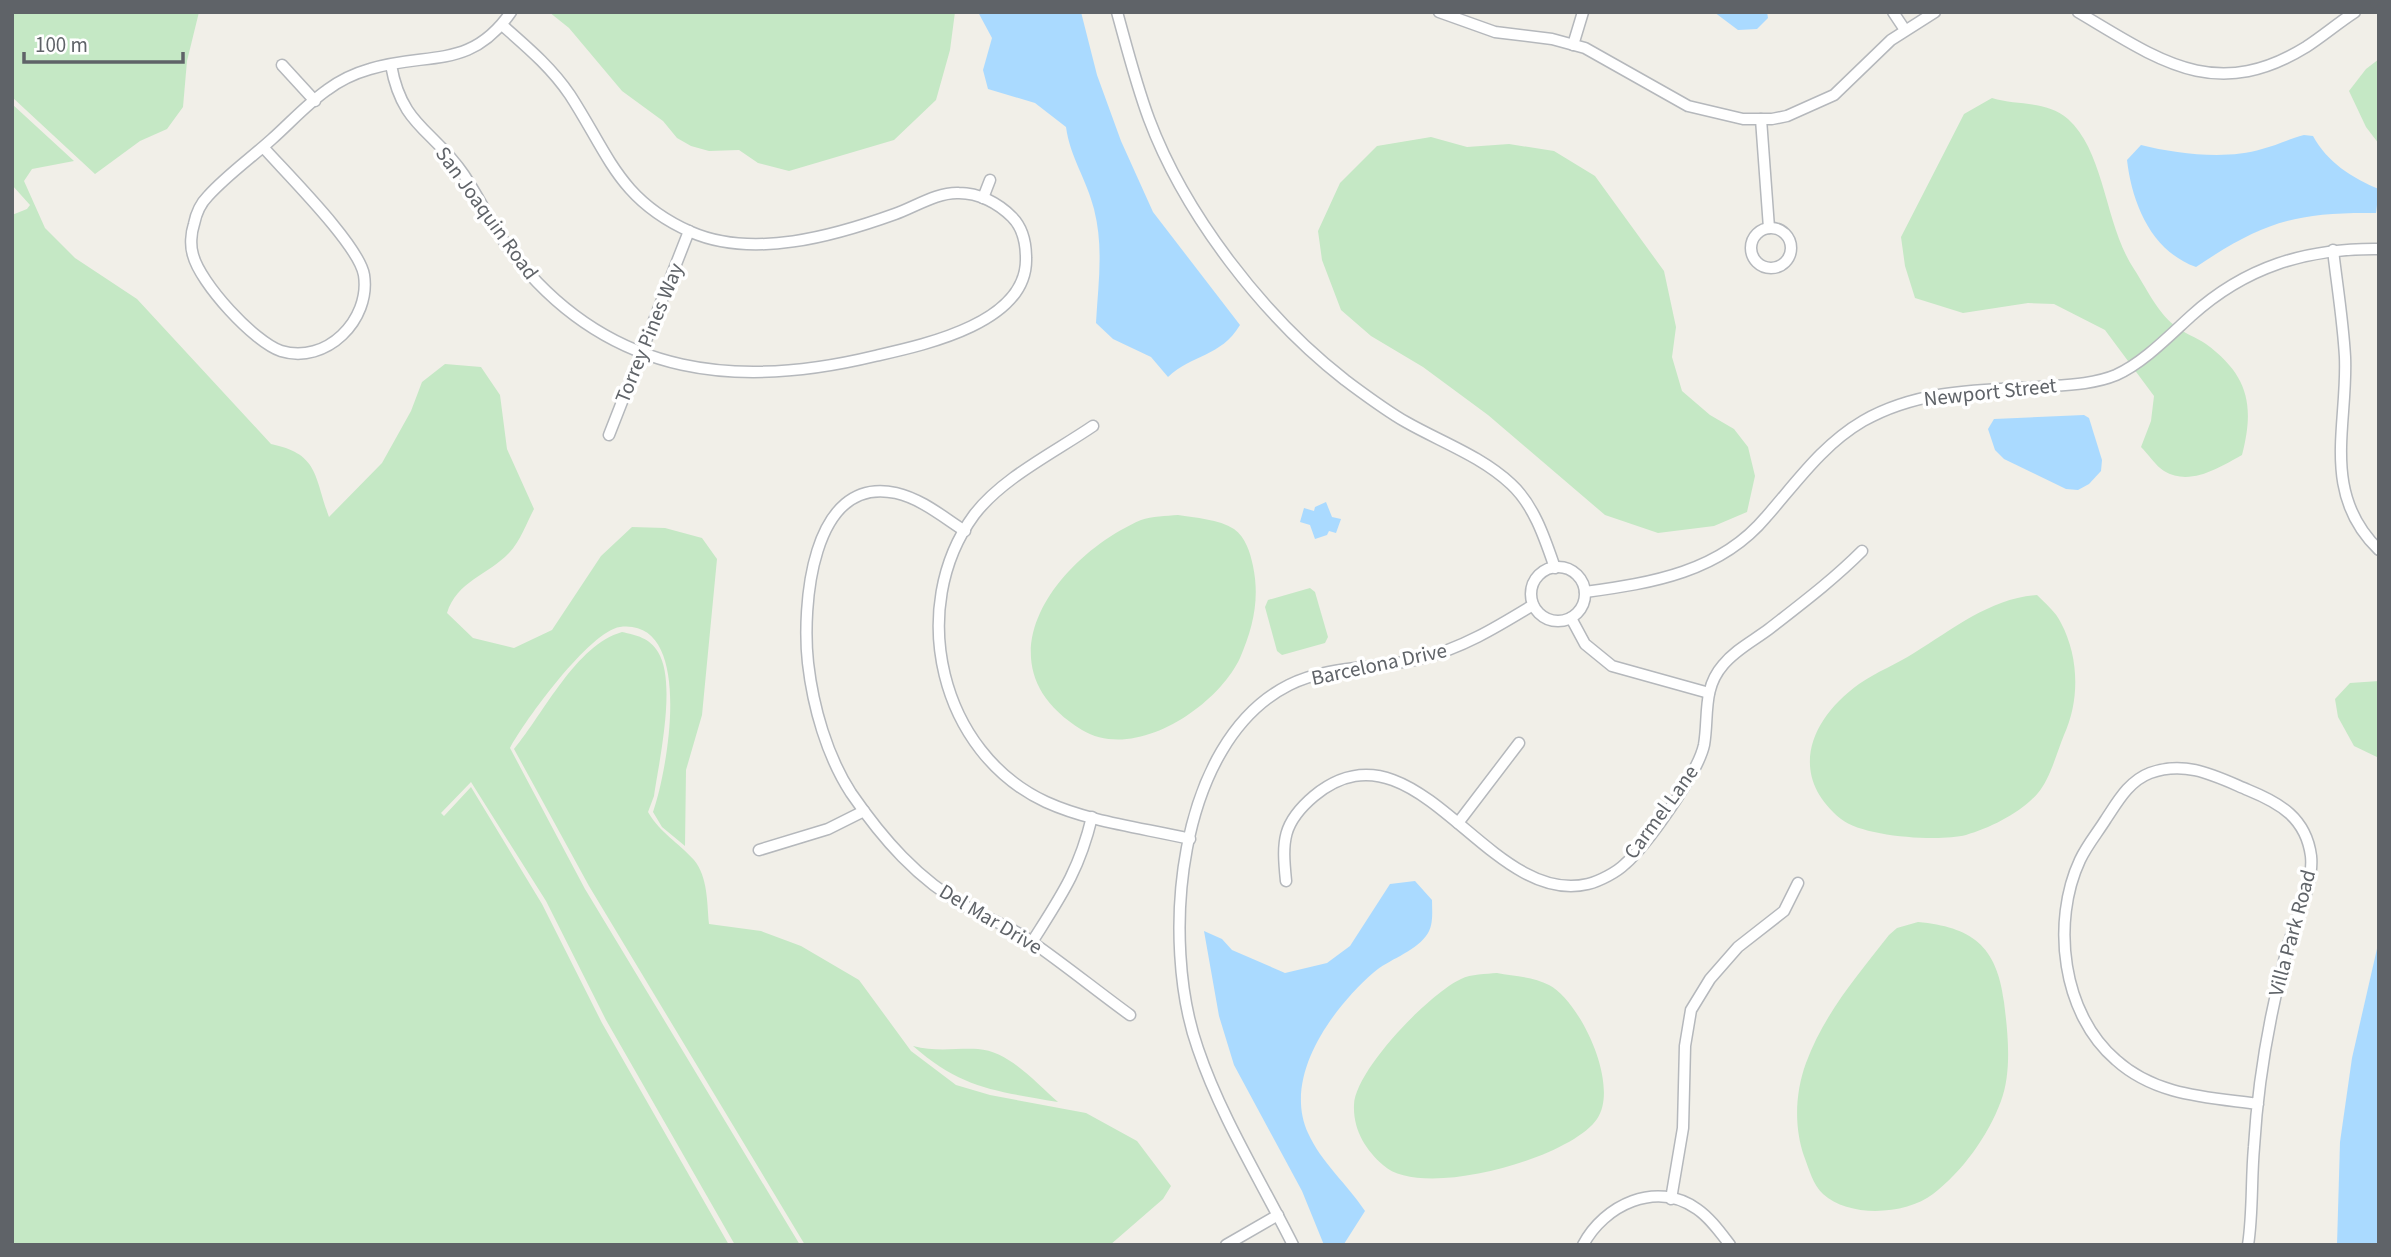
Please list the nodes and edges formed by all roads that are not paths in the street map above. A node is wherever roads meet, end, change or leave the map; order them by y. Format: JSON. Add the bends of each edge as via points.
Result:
{"nodes":[{"id":1,"x":511,"y":12,"type":"edge"},
{"id":2,"x":1117,"y":12,"type":"edge"},
{"id":3,"x":1439,"y":12,"type":"edge"},
{"id":4,"x":1583,"y":12,"type":"edge"},
{"id":5,"x":1893,"y":12,"type":"edge"},
{"id":6,"x":1935,"y":12,"type":"edge"},
{"id":7,"x":2078,"y":12,"type":"edge"},
{"id":8,"x":2355,"y":12,"type":"edge"},
{"id":9,"x":2093,"y":16,"type":"edge"},
{"id":10,"x":502,"y":25,"type":"junction"},
{"id":11,"x":1905,"y":30,"type":"junction"},
{"id":12,"x":1573,"y":45,"type":"junction"},
{"id":13,"x":282,"y":65,"type":"dead end"},
{"id":14,"x":391,"y":65,"type":"junction"},
{"id":15,"x":314,"y":101,"type":"junction"},
{"id":16,"x":1761,"y":119,"type":"junction"},
{"id":17,"x":263,"y":146,"type":"junction"},
{"id":18,"x":990,"y":180,"type":"dead end"},
{"id":19,"x":983,"y":198,"type":"junction"},
{"id":20,"x":1769,"y":228,"type":"dead end"},
{"id":21,"x":689,"y":231,"type":"junction"},
{"id":22,"x":2379,"y":249,"type":"edge"},
{"id":23,"x":2333,"y":250,"type":"junction"},
{"id":24,"x":642,"y":352,"type":"junction"},
{"id":25,"x":1093,"y":426,"type":"dead end"},
{"id":26,"x":609,"y":435,"type":"dead end"},
{"id":27,"x":965,"y":531,"type":"junction"},
{"id":28,"x":2379,"y":550,"type":"edge"},
{"id":29,"x":1862,"y":551,"type":"dead end"},
{"id":30,"x":1555,"y":568,"type":"junction"},
{"id":31,"x":1585,"y":592,"type":"junction"},
{"id":32,"x":1533,"y":605,"type":"junction"},
{"id":33,"x":1571,"y":618,"type":"junction"},
{"id":34,"x":1709,"y":693,"type":"junction"},
{"id":35,"x":1519,"y":743,"type":"dead end"},
{"id":36,"x":864,"y":811,"type":"junction"},
{"id":37,"x":1092,"y":817,"type":"junction"},
{"id":38,"x":1458,"y":823,"type":"junction"},
{"id":39,"x":1190,"y":839,"type":"junction"},
{"id":40,"x":759,"y":850,"type":"dead end"},
{"id":41,"x":1286,"y":881,"type":"dead end"},
{"id":42,"x":1798,"y":883,"type":"dead end"},
{"id":43,"x":1032,"y":942,"type":"junction"},
{"id":44,"x":1130,"y":1015,"type":"dead end"},
{"id":45,"x":2258,"y":1104,"type":"junction"},
{"id":46,"x":1671,"y":1199,"type":"junction"},
{"id":47,"x":1278,"y":1215,"type":"junction"},
{"id":48,"x":1226,"y":1245,"type":"edge"},
{"id":49,"x":1293,"y":1245,"type":"edge"},
{"id":50,"x":1583,"y":1245,"type":"edge"},
{"id":51,"x":1730,"y":1245,"type":"edge"},
{"id":52,"x":2248,"y":1245,"type":"edge"}],
"edges":[{"from":1,"to":10,"type":"street"},
{"from":2,"to":30,"type":"street","via":[[1155,132],[1197,211],[1234,265],[1272,313],[1345,379],[1404,421],[1486,464],[1513,485],[1544,536]]},
{"from":3,"to":12,"type":"street","via":[[1495,32]]},
{"from":4,"to":12,"type":"street"},
{"from":5,"to":11,"type":"street"},
{"from":6,"to":11,"type":"street"},
{"from":7,"to":9,"type":"street"},
{"from":8,"to":9,"type":"street","via":[[2307,46],[2267,66],[2223,73],[2173,66]]},
{"from":10,"to":14,"type":"street","via":[[488,39],[460,54]]},
{"from":10,"to":21,"type":"street","name":"San Joaquin Road","via":[[546,63],[570,95],[610,167],[634,195]]},
{"from":11,"to":16,"type":"street","via":[[1834,95],[1787,116]]},
{"from":12,"to":16,"type":"street","via":[[1598,53],[1688,106]]},
{"from":13,"to":15,"type":"street"},
{"from":14,"to":15,"type":"street","via":[[355,74]]},
{"from":14,"to":24,"type":"street","name":"San Joaquin Road","via":[[400,100],[410,117],[458,167],[522,266],[592,327]]},
{"from":15,"to":17,"type":"street"},
{"from":16,"to":20,"type":"street"},
{"from":17,"to":17,"type":"street","via":[[346,243],[364,275],[356,321],[331,344],[316,350],[283,352],[253,335],[202,275],[193,256],[194,224],[207,197]]},
{"from":18,"to":19,"type":"street"},
{"from":19,"to":21,"type":"street","name":"San Joaquin Road","via":[[956,192],[847,230],[760,244],[740,245]]},
{"from":19,"to":24,"type":"street","name":"San Joaquin Road","via":[[997,204],[1018,224],[1026,263],[1021,285],[1009,303],[990,317],[931,341],[802,372],[735,374],[669,362]]},
{"from":21,"to":24,"type":"street","name":"Torrey Pines Way"},
{"from":22,"to":23,"type":"street","name":"Newport Street"},
{"from":23,"to":28,"type":"street","via":[[2345,355],[2339,459],[2357,519]]},
{"from":23,"to":31,"type":"street","name":"Newport Street","via":[[2282,260],[2220,290],[2116,375],[2065,385],[1945,392],[1863,421],[1814,460],[1765,519],[1720,555],[1665,579]]},
{"from":24,"to":26,"type":"street","name":"Torrey Pines Way"},
{"from":25,"to":27,"type":"street","via":[[1008,484],[975,514]]},
{"from":27,"to":36,"type":"street","name":"Del Mar Drive","via":[[919,501],[894,492],[874,493],[840,508],[818,545],[806,610],[808,663],[823,732],[849,790]]},
{"from":27,"to":37,"type":"street","via":[[945,578],[939,612],[939,651],[958,715],[997,767],[1021,787],[1046,802]]},
{"from":29,"to":34,"type":"street","name":"Carmel Lane","via":[[1833,580],[1738,650],[1722,666]]},
{"from":30,"to":31,"type":"street","via":[[1577,575]]},
{"from":30,"to":32,"type":"street","via":[[1545,570],[1533,584]]},
{"from":31,"to":33,"type":"street","via":[[1583,604]]},
{"from":32,"to":33,"type":"street","via":[[1552,620]]},
{"from":32,"to":39,"type":"street","name":"Barcelona Drive","via":[[1461,646],[1419,659],[1328,673],[1273,694],[1242,720],[1223,748],[1206,784]]},
{"from":33,"to":34,"type":"street","via":[[1585,644],[1612,666]]},
{"from":34,"to":38,"type":"street","name":"Carmel Lane","via":[[1704,745],[1684,789],[1626,864],[1608,874],[1588,884],[1552,884],[1524,873]]},
{"from":35,"to":38,"type":"street"},
{"from":36,"to":40,"type":"street","via":[[828,829]]},
{"from":36,"to":43,"type":"street","name":"Del Mar Drive","via":[[903,860],[930,882]]},
{"from":37,"to":39,"type":"street"},
{"from":37,"to":43,"type":"street","via":[[1073,877]]},
{"from":38,"to":41,"type":"street","name":"Carmel Lane","via":[[1409,786],[1390,778],[1373,775],[1330,785],[1297,811],[1286,828]]},
{"from":39,"to":47,"type":"street","name":"Barcelona Drive","via":[[1179,926],[1188,1012],[1218,1097]]},
{"from":42,"to":46,"type":"street","via":[[1784,911],[1738,947],[1691,1010],[1685,1046],[1683,1128]]},
{"from":43,"to":44,"type":"street","name":"Del Mar Drive"},
{"from":45,"to":45,"type":"street","name":"Villa Park Road","via":[[2175,1094],[2142,1079],[2099,1042],[2079,1006],[2064,942],[2071,882],[2080,858],[2123,793],[2149,773],[2195,768],[2267,797],[2299,822],[2307,838],[2310,874],[2276,991]]},
{"from":45,"to":52,"type":"street","name":"Villa Park Road"},
{"from":46,"to":50,"type":"street","via":[[1658,1196],[1620,1204],[1604,1216]]},
{"from":46,"to":51,"type":"street","via":[[1696,1208]]},
{"from":47,"to":48,"type":"street"},
{"from":47,"to":49,"type":"street","name":"Barcelona Drive"}]}
